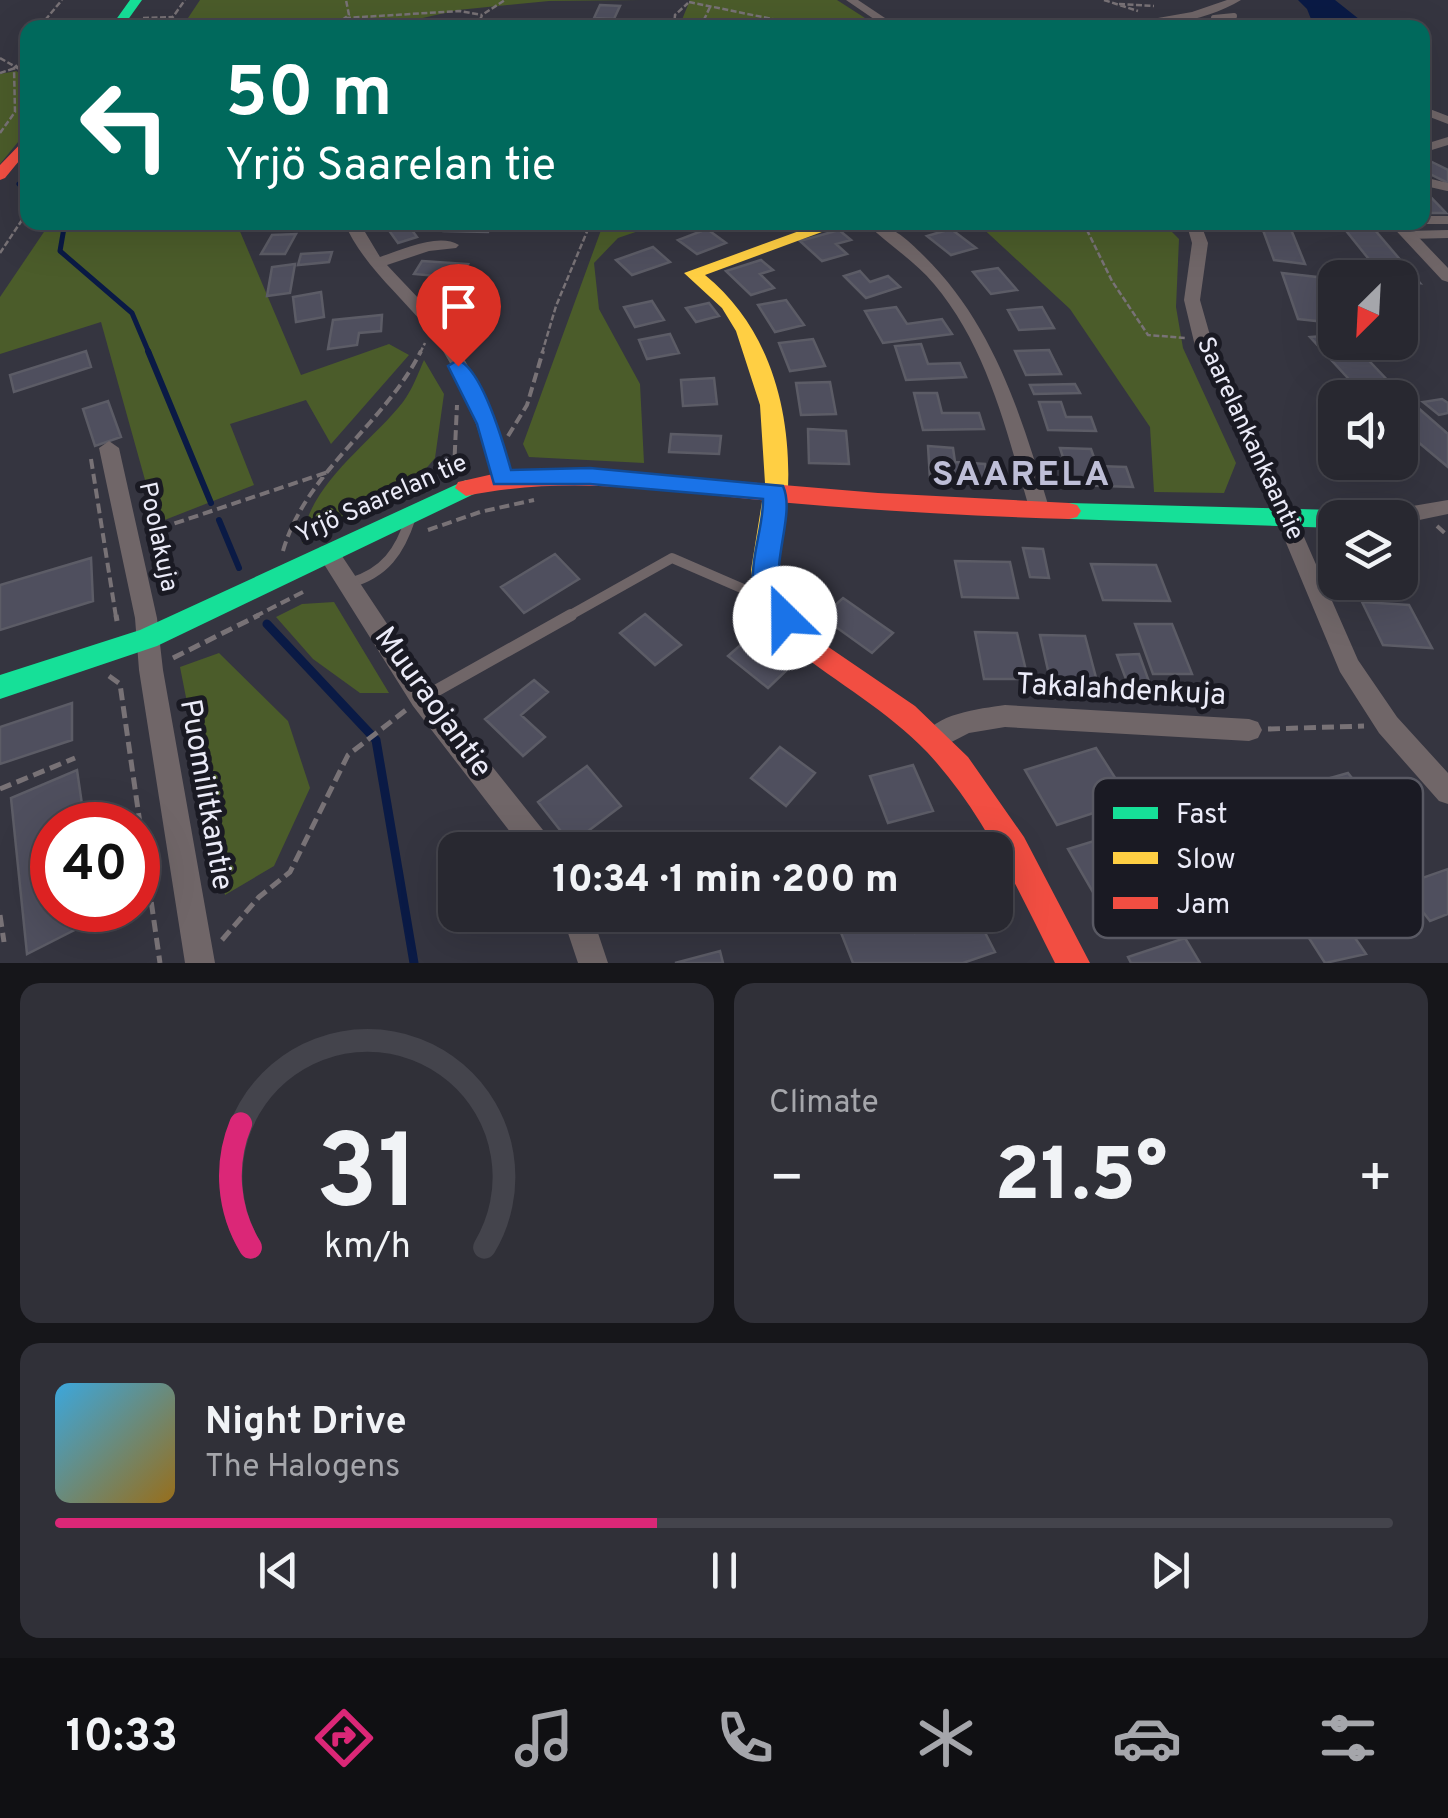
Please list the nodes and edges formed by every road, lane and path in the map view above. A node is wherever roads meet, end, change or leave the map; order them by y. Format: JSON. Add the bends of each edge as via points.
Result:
{"nodes":[{"id":1,"x":62,"y":0,"type":"edge"},
{"id":2,"x":185,"y":0,"type":"edge"},
{"id":3,"x":346,"y":0,"type":"edge"},
{"id":4,"x":505,"y":0,"type":"edge"},
{"id":5,"x":851,"y":0,"type":"edge"},
{"id":6,"x":1104,"y":0,"type":"edge"},
{"id":7,"x":1236,"y":0,"type":"edge"},
{"id":8,"x":690,"y":1,"type":"edge"},
{"id":9,"x":1119,"y":4,"type":"dead end"},
{"id":10,"x":712,"y":5,"type":"junction"},
{"id":11,"x":138,"y":9,"type":"edge"},
{"id":12,"x":482,"y":15,"type":"junction"},
{"id":13,"x":1234,"y":16,"type":"dead end"},
{"id":14,"x":173,"y":17,"type":"junction"},
{"id":15,"x":345,"y":18,"type":"junction"},
{"id":16,"x":1214,"y":18,"type":"dead end"},
{"id":17,"x":46,"y":20,"type":"edge"},
{"id":18,"x":171,"y":20,"type":"edge"},
{"id":19,"x":333,"y":20,"type":"edge"},
{"id":20,"x":480,"y":20,"type":"edge"},
{"id":21,"x":675,"y":20,"type":"edge"},
{"id":22,"x":704,"y":20,"type":"edge"},
{"id":23,"x":780,"y":20,"type":"edge"},
{"id":24,"x":882,"y":20,"type":"edge"},
{"id":25,"x":1160,"y":20,"type":"edge"},
{"id":26,"x":0,"y":58,"type":"edge"},
{"id":27,"x":20,"y":63,"type":"edge"},
{"id":28,"x":20,"y":66,"type":"edge"},
{"id":29,"x":14,"y":68,"type":"junction"},
{"id":30,"x":20,"y":71,"type":"edge"},
{"id":31,"x":0,"y":73,"type":"edge"},
{"id":32,"x":0,"y":134,"type":"edge"},
{"id":33,"x":20,"y":150,"type":"edge"},
{"id":34,"x":0,"y":175,"type":"edge"},
{"id":35,"x":20,"y":223,"type":"edge"},
{"id":36,"x":355,"y":230,"type":"edge"},
{"id":37,"x":588,"y":230,"type":"edge"},
{"id":38,"x":809,"y":230,"type":"edge"},
{"id":39,"x":884,"y":230,"type":"edge"},
{"id":40,"x":1089,"y":230,"type":"edge"},
{"id":41,"x":1196,"y":230,"type":"edge"},
{"id":42,"x":1402,"y":230,"type":"edge"},
{"id":43,"x":1408,"y":230,"type":"edge"},
{"id":44,"x":1436,"y":234,"type":"junction"},
{"id":45,"x":1448,"y":234,"type":"edge"},
{"id":46,"x":452,"y":245,"type":"dead end"},
{"id":47,"x":1448,"y":246,"type":"edge"},
{"id":48,"x":0,"y":253,"type":"edge"},
{"id":49,"x":379,"y":262,"type":"junction"},
{"id":50,"x":1448,"y":277,"type":"edge"},
{"id":51,"x":420,"y":336,"type":"dead end"},
{"id":52,"x":1201,"y":338,"type":"junction"},
{"id":53,"x":426,"y":342,"type":"junction"},
{"id":54,"x":434,"y":356,"type":"dead end"},
{"id":55,"x":458,"y":398,"type":"dead end"},
{"id":56,"x":109,"y":448,"type":"joint"},
{"id":57,"x":495,"y":451,"type":"junction"},
{"id":58,"x":331,"y":471,"type":"junction"},
{"id":59,"x":502,"y":478,"type":"junction"},
{"id":60,"x":465,"y":488,"type":"junction"},
{"id":61,"x":775,"y":492,"type":"junction"},
{"id":62,"x":536,"y":500,"type":"dead end"},
{"id":63,"x":412,"y":511,"type":"junction"},
{"id":64,"x":1040,"y":511,"type":"junction"},
{"id":65,"x":480,"y":512,"type":"junction"},
{"id":66,"x":1441,"y":516,"type":"edge"},
{"id":67,"x":1288,"y":518,"type":"junction"},
{"id":68,"x":1318,"y":519,"type":"edge"},
{"id":69,"x":1448,"y":536,"type":"edge"},
{"id":70,"x":129,"y":539,"type":"junction"},
{"id":71,"x":404,"y":539,"type":"junction"},
{"id":72,"x":104,"y":547,"type":"junction"},
{"id":73,"x":283,"y":553,"type":"dead end"},
{"id":74,"x":328,"y":553,"type":"junction"},
{"id":75,"x":349,"y":583,"type":"junction"},
{"id":76,"x":307,"y":590,"type":"dead end"},
{"id":77,"x":768,"y":600,"type":"junction"},
{"id":78,"x":117,"y":626,"type":"dead end"},
{"id":79,"x":148,"y":638,"type":"junction"},
{"id":80,"x":100,"y":654,"type":"junction"},
{"id":81,"x":150,"y":670,"type":"junction"},
{"id":82,"x":120,"y":684,"type":"junction"},
{"id":83,"x":0,"y":687,"type":"edge"},
{"id":84,"x":422,"y":698,"type":"junction"},
{"id":85,"x":390,"y":720,"type":"dead end"},
{"id":86,"x":1388,"y":725,"type":"junction"},
{"id":87,"x":1249,"y":730,"type":"joint"},
{"id":88,"x":934,"y":740,"type":"junction"},
{"id":89,"x":75,"y":758,"type":"dead end"},
{"id":90,"x":0,"y":789,"type":"edge"},
{"id":91,"x":1448,"y":792,"type":"edge"},
{"id":92,"x":527,"y":832,"type":"edge"},
{"id":93,"x":0,"y":915,"type":"edge"},
{"id":94,"x":583,"y":932,"type":"edge"},
{"id":95,"x":4,"y":942,"type":"dead end"},
{"id":96,"x":208,"y":954,"type":"edge"},
{"id":97,"x":160,"y":963,"type":"edge"},
{"id":98,"x":593,"y":963,"type":"edge"},
{"id":99,"x":1073,"y":963,"type":"edge"}],
"edges":[{"from":1,"to":17,"type":"path"},
{"from":2,"to":14,"type":"path"},
{"from":3,"to":15,"type":"path"},
{"from":4,"to":12,"type":"path"},
{"from":5,"to":24,"type":"street"},
{"from":6,"to":9,"type":"path"},
{"from":7,"to":25,"type":"street"},
{"from":8,"to":10,"type":"path"},
{"from":8,"to":21,"type":"path"},
{"from":10,"to":22,"type":"path"},
{"from":10,"to":23,"type":"path"},
{"from":11,"to":14,"type":"path"},
{"from":12,"to":15,"type":"path"},
{"from":12,"to":20,"type":"path"},
{"from":13,"to":16,"type":"lane"},
{"from":14,"to":18,"type":"path"},
{"from":15,"to":19,"type":"path"},
{"from":26,"to":29,"type":"path"},
{"from":27,"to":29,"type":"path"},
{"from":28,"to":29,"type":"path"},
{"from":29,"to":30,"type":"path"},
{"from":29,"to":31,"type":"path"},
{"from":29,"to":32,"type":"path","via":[[15,112]]},
{"from":33,"to":34,"type":"street"},
{"from":35,"to":48,"type":"path"},
{"from":36,"to":49,"type":"street"},
{"from":37,"to":57,"type":"path","via":[[526,405]]},
{"from":38,"to":61,"type":"street","via":[[693,273],[732,308],[757,354],[774,423]]},
{"from":39,"to":64,"type":"street","via":[[967,313],[1003,386]]},
{"from":40,"to":52,"type":"path","via":[[1109,276],[1148,335]]},
{"from":41,"to":52,"type":"street","name":"Saarelankankaantie","via":[[1192,300]]},
{"from":42,"to":50,"type":"street"},
{"from":43,"to":44,"type":"lane"},
{"from":44,"to":45,"type":"lane"},
{"from":44,"to":47,"type":"lane"},
{"from":46,"to":49,"type":"street"},
{"from":49,"to":57,"type":"street","via":[[443,338]]},
{"from":51,"to":53,"type":"path"},
{"from":52,"to":67,"type":"street","name":"Saarelankankaantie"},
{"from":53,"to":54,"type":"path"},
{"from":53,"to":58,"type":"path","via":[[399,392]]},
{"from":55,"to":60,"type":"path","via":[[454,473]]},
{"from":56,"to":70,"type":"street","name":"Poolakuja"},
{"from":56,"to":72,"type":"path","via":[[88,461]]},
{"from":57,"to":59,"type":"street"},
{"from":58,"to":70,"type":"path"},
{"from":58,"to":73,"type":"path","via":[[287,528]]},
{"from":59,"to":60,"type":"street","name":"Yrjö Saarelan tie"},
{"from":59,"to":61,"type":"street","name":"Yrjö Saarelan tie","via":[[590,476]]},
{"from":60,"to":63,"type":"street","name":"Yrjö Saarelan tie"},
{"from":60,"to":65,"type":"path"},
{"from":61,"to":64,"type":"street","name":"Yrjö Saarelan tie"},
{"from":61,"to":77,"type":"street","via":[[764,557]]},
{"from":62,"to":65,"type":"path"},
{"from":63,"to":71,"type":"lane"},
{"from":63,"to":74,"type":"street","name":"Yrjö Saarelan tie"},
{"from":64,"to":67,"type":"street","name":"Yrjö Saarelan tie"},
{"from":65,"to":71,"type":"path"},
{"from":66,"to":69,"type":"path"},
{"from":67,"to":68,"type":"street","name":"Yrjö Saarelan tie"},
{"from":67,"to":86,"type":"street","name":"Saarelankankaantie","via":[[1348,665]]},
{"from":70,"to":72,"type":"path"},
{"from":70,"to":79,"type":"street","name":"Poolakuja"},
{"from":71,"to":75,"type":"lane","via":[[387,567],[370,580]]},
{"from":72,"to":78,"type":"path"},
{"from":74,"to":75,"type":"street","name":"Muuraojantie"},
{"from":74,"to":79,"type":"street","name":"Yrjö Saarelan tie"},
{"from":75,"to":84,"type":"street","name":"Muuraojantie"},
{"from":76,"to":81,"type":"path"},
{"from":77,"to":84,"type":"lane","via":[[672,558]]},
{"from":77,"to":88,"type":"street","via":[[801,636]]},
{"from":79,"to":80,"type":"street","name":"Yrjö Saarelan tie"},
{"from":79,"to":81,"type":"street","name":"Puomilitkantie"},
{"from":80,"to":82,"type":"path","via":[[101,670]]},
{"from":80,"to":83,"type":"street","name":"Yrjö Saarelan tie"},
{"from":81,"to":82,"type":"path"},
{"from":81,"to":96,"type":"street","name":"Puomilitkantie"},
{"from":82,"to":97,"type":"path"},
{"from":84,"to":92,"type":"street","name":"Muuraojantie"},
{"from":85,"to":96,"type":"path","via":[[348,755],[290,872]]},
{"from":86,"to":87,"type":"path"},
{"from":86,"to":91,"type":"street","name":"Saarelankankaantie"},
{"from":87,"to":88,"type":"street","name":"Takalahdenkuja","via":[[1005,716]]},
{"from":88,"to":99,"type":"street","via":[[982,799]]},
{"from":89,"to":90,"type":"path"},
{"from":93,"to":95,"type":"path"},
{"from":94,"to":98,"type":"street"}]}
